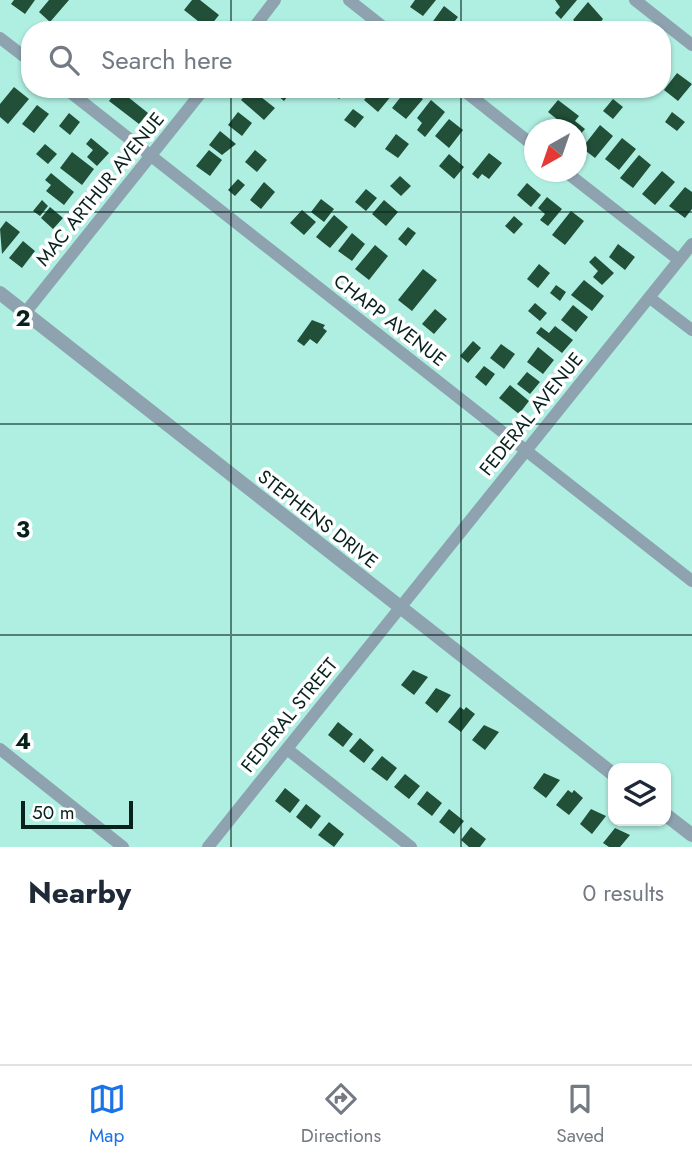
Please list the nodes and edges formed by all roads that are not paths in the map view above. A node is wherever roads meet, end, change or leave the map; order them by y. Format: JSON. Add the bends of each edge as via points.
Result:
{"nodes":[{"id":1,"x":275,"y":0,"type":"edge"},
{"id":2,"x":349,"y":0,"type":"edge"},
{"id":3,"x":635,"y":0,"type":"edge"},
{"id":4,"x":258,"y":21,"type":"edge"},
{"id":5,"x":376,"y":21,"type":"edge"},
{"id":6,"x":662,"y":21,"type":"edge"},
{"id":7,"x":671,"y":28,"type":"edge"},
{"id":8,"x":0,"y":38,"type":"edge"},
{"id":9,"x":692,"y":45,"type":"edge"},
{"id":10,"x":21,"y":54,"type":"edge"},
{"id":11,"x":77,"y":98,"type":"edge"},
{"id":12,"x":197,"y":98,"type":"edge"},
{"id":13,"x":473,"y":98,"type":"edge"},
{"id":14,"x":524,"y":138,"type":"edge"},
{"id":15,"x":150,"y":157,"type":"junction"},
{"id":16,"x":579,"y":182,"type":"edge"},
{"id":17,"x":692,"y":244,"type":"edge"},
{"id":18,"x":679,"y":261,"type":"junction"},
{"id":19,"x":1,"y":297,"type":"edge"},
{"id":20,"x":650,"y":298,"type":"junction"},
{"id":21,"x":25,"y":313,"type":"junction"},
{"id":22,"x":692,"y":330,"type":"edge"},
{"id":23,"x":525,"y":450,"type":"junction"},
{"id":24,"x":692,"y":581,"type":"edge"},
{"id":25,"x":400,"y":608,"type":"junction"},
{"id":26,"x":0,"y":749,"type":"edge"},
{"id":27,"x":287,"y":749,"type":"junction"},
{"id":28,"x":608,"y":770,"type":"edge"},
{"id":29,"x":671,"y":819,"type":"edge"},
{"id":30,"x":692,"y":835,"type":"edge"},
{"id":31,"x":123,"y":847,"type":"edge"},
{"id":32,"x":208,"y":847,"type":"edge"},
{"id":33,"x":411,"y":847,"type":"edge"}],
"edges":[{"from":1,"to":4,"type":"street"},
{"from":2,"to":5,"type":"street"},
{"from":3,"to":6,"type":"street"},
{"from":7,"to":9,"type":"street"},
{"from":8,"to":10,"type":"street"},
{"from":11,"to":15,"type":"street","name":"CHAPP AVENUE"},
{"from":12,"to":15,"type":"street","name":"MAC ARTHUR AVENUE"},
{"from":13,"to":14,"type":"street"},
{"from":15,"to":21,"type":"street","name":"MAC ARTHUR AVENUE"},
{"from":15,"to":23,"type":"street","name":"CHAPP AVENUE"},
{"from":16,"to":18,"type":"street"},
{"from":17,"to":18,"type":"street","name":"FEDERAL AVENUE"},
{"from":18,"to":20,"type":"street","name":"FEDERAL AVENUE"},
{"from":19,"to":21,"type":"street","name":"STEPHENS DRIVE"},
{"from":20,"to":22,"type":"street"},
{"from":20,"to":23,"type":"street","name":"FEDERAL AVENUE"},
{"from":21,"to":25,"type":"street","name":"STEPHENS DRIVE"},
{"from":23,"to":24,"type":"street","name":"CHAPP AVENUE"},
{"from":23,"to":25,"type":"street","name":"FEDERAL AVENUE"},
{"from":25,"to":27,"type":"street","name":"FEDERAL STREET"},
{"from":25,"to":28,"type":"street","name":"STEPHENS DRIVE"},
{"from":26,"to":31,"type":"street"},
{"from":27,"to":32,"type":"street","name":"FEDERAL STREET"},
{"from":27,"to":33,"type":"street"},
{"from":29,"to":30,"type":"street"}]}
